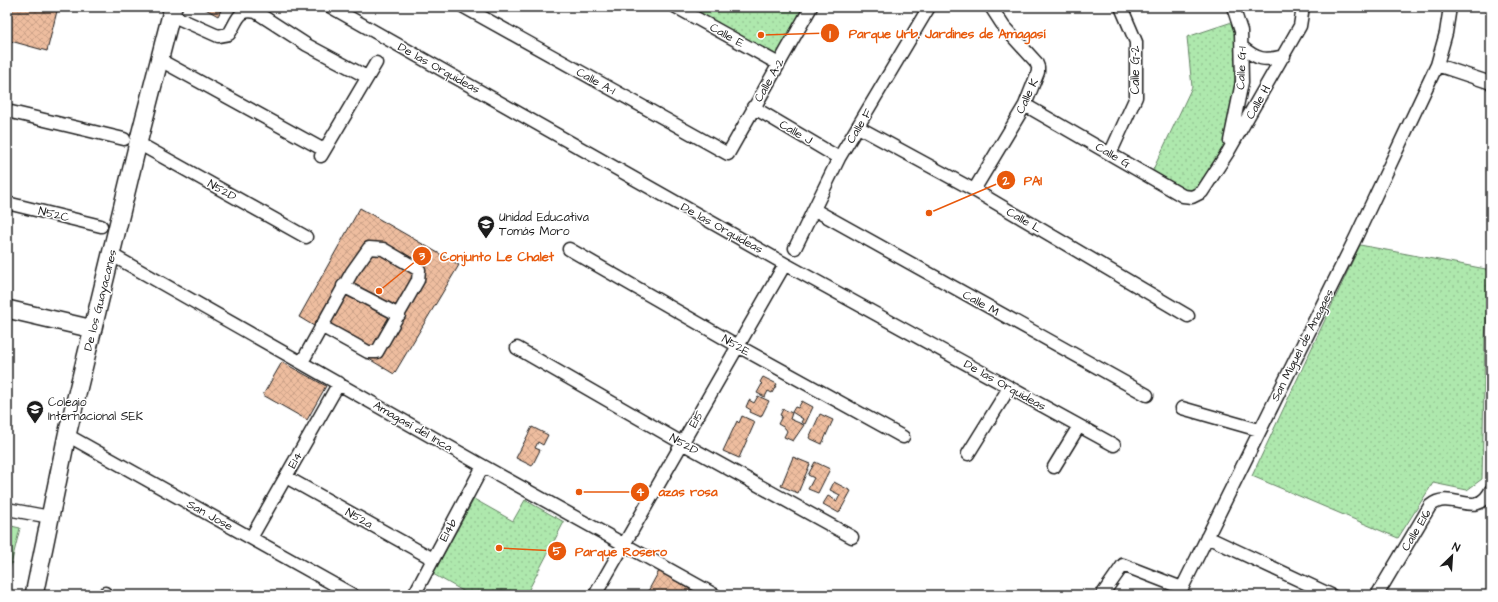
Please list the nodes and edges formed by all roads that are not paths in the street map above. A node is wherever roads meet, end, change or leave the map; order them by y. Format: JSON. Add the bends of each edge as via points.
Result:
{"nodes":[{"id":1,"x":331,"y":7,"type":"edge"},
{"id":2,"x":464,"y":7,"type":"edge"},
{"id":3,"x":676,"y":7,"type":"edge"},
{"id":4,"x":811,"y":7,"type":"edge"},
{"id":5,"x":929,"y":7,"type":"edge"},
{"id":6,"x":991,"y":7,"type":"edge"},
{"id":7,"x":1121,"y":7,"type":"edge"},
{"id":8,"x":1233,"y":7,"type":"edge"},
{"id":9,"x":1303,"y":7,"type":"edge"},
{"id":10,"x":1450,"y":7,"type":"edge"},
{"id":11,"x":172,"y":11,"type":"edge"},
{"id":12,"x":1242,"y":47,"type":"junction"},
{"id":13,"x":1284,"y":56,"type":"junction"},
{"id":14,"x":160,"y":60,"type":"junction"},
{"id":15,"x":376,"y":64,"type":"dead end"},
{"id":16,"x":779,"y":64,"type":"junction"},
{"id":17,"x":1437,"y":65,"type":"junction"},
{"id":18,"x":367,"y":77,"type":"junction"},
{"id":19,"x":1491,"y":83,"type":"edge"},
{"id":20,"x":1025,"y":105,"type":"junction"},
{"id":21,"x":753,"y":107,"type":"junction"},
{"id":22,"x":7,"y":111,"type":"edge"},
{"id":23,"x":858,"y":127,"type":"junction"},
{"id":24,"x":131,"y":141,"type":"junction"},
{"id":25,"x":1228,"y":152,"type":"junction"},
{"id":26,"x":728,"y":154,"type":"joint"},
{"id":27,"x":1110,"y":154,"type":"junction"},
{"id":28,"x":839,"y":158,"type":"junction"},
{"id":29,"x":974,"y":190,"type":"junction"},
{"id":30,"x":1202,"y":192,"type":"joint"},
{"id":31,"x":7,"y":203,"type":"edge"},
{"id":32,"x":815,"y":210,"type":"junction"},
{"id":33,"x":101,"y":226,"type":"dead end"},
{"id":34,"x":306,"y":236,"type":"dead end"},
{"id":35,"x":795,"y":248,"type":"dead end"},
{"id":36,"x":569,"y":249,"type":"dead end"},
{"id":37,"x":112,"y":255,"type":"junction"},
{"id":38,"x":785,"y":264,"type":"junction"},
{"id":39,"x":343,"y":286,"type":"junction"},
{"id":40,"x":7,"y":309,"type":"edge"},
{"id":41,"x":399,"y":314,"type":"junction"},
{"id":42,"x":1188,"y":316,"type":"dead end"},
{"id":43,"x":321,"y":326,"type":"junction"},
{"id":44,"x":93,"y":328,"type":"junction"},
{"id":45,"x":738,"y":346,"type":"junction"},
{"id":46,"x":517,"y":348,"type":"dead end"},
{"id":47,"x":302,"y":362,"type":"junction"},
{"id":48,"x":339,"y":383,"type":"junction"},
{"id":49,"x":1009,"y":388,"type":"junction"},
{"id":50,"x":1147,"y":395,"type":"dead end"},
{"id":51,"x":1182,"y":408,"type":"dead end"},
{"id":52,"x":1079,"y":426,"type":"junction"},
{"id":53,"x":1259,"y":430,"type":"junction"},
{"id":54,"x":68,"y":435,"type":"junction"},
{"id":55,"x":904,"y":437,"type":"dead end"},
{"id":56,"x":682,"y":443,"type":"junction"},
{"id":57,"x":1114,"y":445,"type":"dead end"},
{"id":58,"x":968,"y":454,"type":"dead end"},
{"id":59,"x":483,"y":466,"type":"junction"},
{"id":60,"x":1054,"y":467,"type":"dead end"},
{"id":61,"x":286,"y":477,"type":"junction"},
{"id":62,"x":1491,"y":490,"type":"edge"},
{"id":63,"x":7,"y":509,"type":"edge"},
{"id":64,"x":50,"y":517,"type":"junction"},
{"id":65,"x":852,"y":537,"type":"dead end"},
{"id":66,"x":1206,"y":537,"type":"junction"},
{"id":67,"x":251,"y":538,"type":"junction"},
{"id":68,"x":625,"y":544,"type":"junction"},
{"id":69,"x":433,"y":559,"type":"junction"},
{"id":70,"x":34,"y":595,"type":"edge"},
{"id":71,"x":353,"y":595,"type":"edge"},
{"id":72,"x":414,"y":595,"type":"edge"},
{"id":73,"x":595,"y":595,"type":"edge"},
{"id":74,"x":715,"y":595,"type":"edge"},
{"id":75,"x":1102,"y":595,"type":"edge"},
{"id":76,"x":1331,"y":595,"type":"edge"},
{"id":77,"x":1378,"y":595,"type":"edge"}],
"edges":[{"from":1,"to":38,"type":"street","name":"De las Orquideas"},
{"from":2,"to":26,"type":"street","name":"Calle A-1"},
{"from":3,"to":16,"type":"street","name":"Calle E"},
{"from":4,"to":16,"type":"street","name":"Calle A-2"},
{"from":5,"to":23,"type":"street","name":"Calle F"},
{"from":6,"to":20,"type":"street","name":"Calle K","via":[[1004,28],[1038,67]]},
{"from":7,"to":27,"type":"street","name":"Calle G-2","via":[[1136,42],[1136,97]]},
{"from":8,"to":12,"type":"street","name":"Calle G-1","via":[[1241,31]]},
{"from":9,"to":13,"type":"street","name":"Calle H","via":[[1300,26]]},
{"from":10,"to":17,"type":"street","name":"San Miguel de Anagaes"},
{"from":11,"to":14,"type":"street","name":"De los Guayacanes"},
{"from":11,"to":18,"type":"street","via":[[218,36],[229,34],[241,12],[256,12],[307,45]]},
{"from":12,"to":13,"type":"street","via":[[1252,56],[1269,60]]},
{"from":12,"to":25,"type":"street","name":"Calle G-1","via":[[1242,82]]},
{"from":13,"to":25,"type":"street","name":"Calle H"},
{"from":14,"to":18,"type":"street","via":[[323,153]]},
{"from":14,"to":24,"type":"street","name":"De los Guayacanes"},
{"from":15,"to":18,"type":"street"},
{"from":16,"to":21,"type":"street","name":"Calle A-2"},
{"from":17,"to":19,"type":"street"},
{"from":17,"to":53,"type":"street","name":"San Miguel de Anagaes","via":[[1356,237]]},
{"from":20,"to":27,"type":"street","name":"Calle G"},
{"from":20,"to":29,"type":"street","name":"Calle K"},
{"from":21,"to":26,"type":"street","name":"Calle A-2"},
{"from":21,"to":28,"type":"street","name":"Calle J"},
{"from":22,"to":24,"type":"street","name":"N52D"},
{"from":23,"to":28,"type":"street","name":"Calle F"},
{"from":23,"to":29,"type":"street","name":"Calle L"},
{"from":24,"to":34,"type":"street","name":"N52D"},
{"from":24,"to":37,"type":"street","name":"De los Guayacanes"},
{"from":25,"to":30,"type":"street","name":"Calle H"},
{"from":27,"to":30,"type":"street","name":"Calle G","via":[[1183,196],[1192,197]]},
{"from":28,"to":32,"type":"street","name":"Calle F"},
{"from":29,"to":42,"type":"street","name":"Calle L"},
{"from":31,"to":33,"type":"street","name":"N52C"},
{"from":32,"to":35,"type":"street","name":"Calle F"},
{"from":32,"to":50,"type":"street","name":"Calle M"},
{"from":36,"to":45,"type":"street","name":"N52E"},
{"from":37,"to":44,"type":"street","name":"De los Guayacanes"},
{"from":37,"to":47,"type":"street","name":"Amagasí del Inca"},
{"from":38,"to":45,"type":"street","name":"E15"},
{"from":38,"to":49,"type":"street","name":"De las Orquideas"},
{"from":39,"to":41,"type":"street"},
{"from":39,"to":41,"type":"street","via":[[369,248],[383,249],[398,256],[419,270],[418,280]]},
{"from":39,"to":43,"type":"street"},
{"from":40,"to":44,"type":"street"},
{"from":41,"to":43,"type":"street","via":[[377,352],[368,352]]},
{"from":43,"to":47,"type":"street"},
{"from":44,"to":54,"type":"street","name":"De los Guayacanes"},
{"from":45,"to":55,"type":"street","name":"N52E"},
{"from":45,"to":56,"type":"street","name":"E15"},
{"from":46,"to":56,"type":"street","name":"N52D"},
{"from":47,"to":48,"type":"street","name":"Amagasí del Inca"},
{"from":48,"to":59,"type":"street","name":"Amagasí del Inca"},
{"from":48,"to":61,"type":"street","name":"E14"},
{"from":49,"to":52,"type":"street","name":"De las Orquideas"},
{"from":49,"to":58,"type":"street"},
{"from":51,"to":53,"type":"street"},
{"from":52,"to":57,"type":"street","name":"De las Orquideas"},
{"from":52,"to":60,"type":"street"},
{"from":53,"to":66,"type":"street","name":"San Miguel de Anagaes"},
{"from":54,"to":64,"type":"street","name":"De los Guayacanes"},
{"from":54,"to":67,"type":"street","name":"San Jose"},
{"from":56,"to":65,"type":"street","name":"N52D"},
{"from":56,"to":68,"type":"street","name":"E15"},
{"from":59,"to":68,"type":"street","name":"Amagasí del Inca"},
{"from":59,"to":69,"type":"street","name":"E14b"},
{"from":61,"to":67,"type":"street","name":"E14"},
{"from":61,"to":69,"type":"street","name":"N52a"},
{"from":62,"to":77,"type":"street","name":"Calle E16","via":[[1481,503],[1472,505],[1445,499],[1436,500]]},
{"from":63,"to":64,"type":"street"},
{"from":64,"to":70,"type":"street","name":"De los Guayacanes"},
{"from":66,"to":75,"type":"street","name":"San Miguel de Anagaes","via":[[1182,588],[1123,565]]},
{"from":66,"to":76,"type":"street"},
{"from":67,"to":71,"type":"street","name":"San Jose"},
{"from":68,"to":73,"type":"street","name":"E15"},
{"from":68,"to":74,"type":"street","name":"Amagasí del Inca"},
{"from":69,"to":72,"type":"street","name":"E14b"}]}
